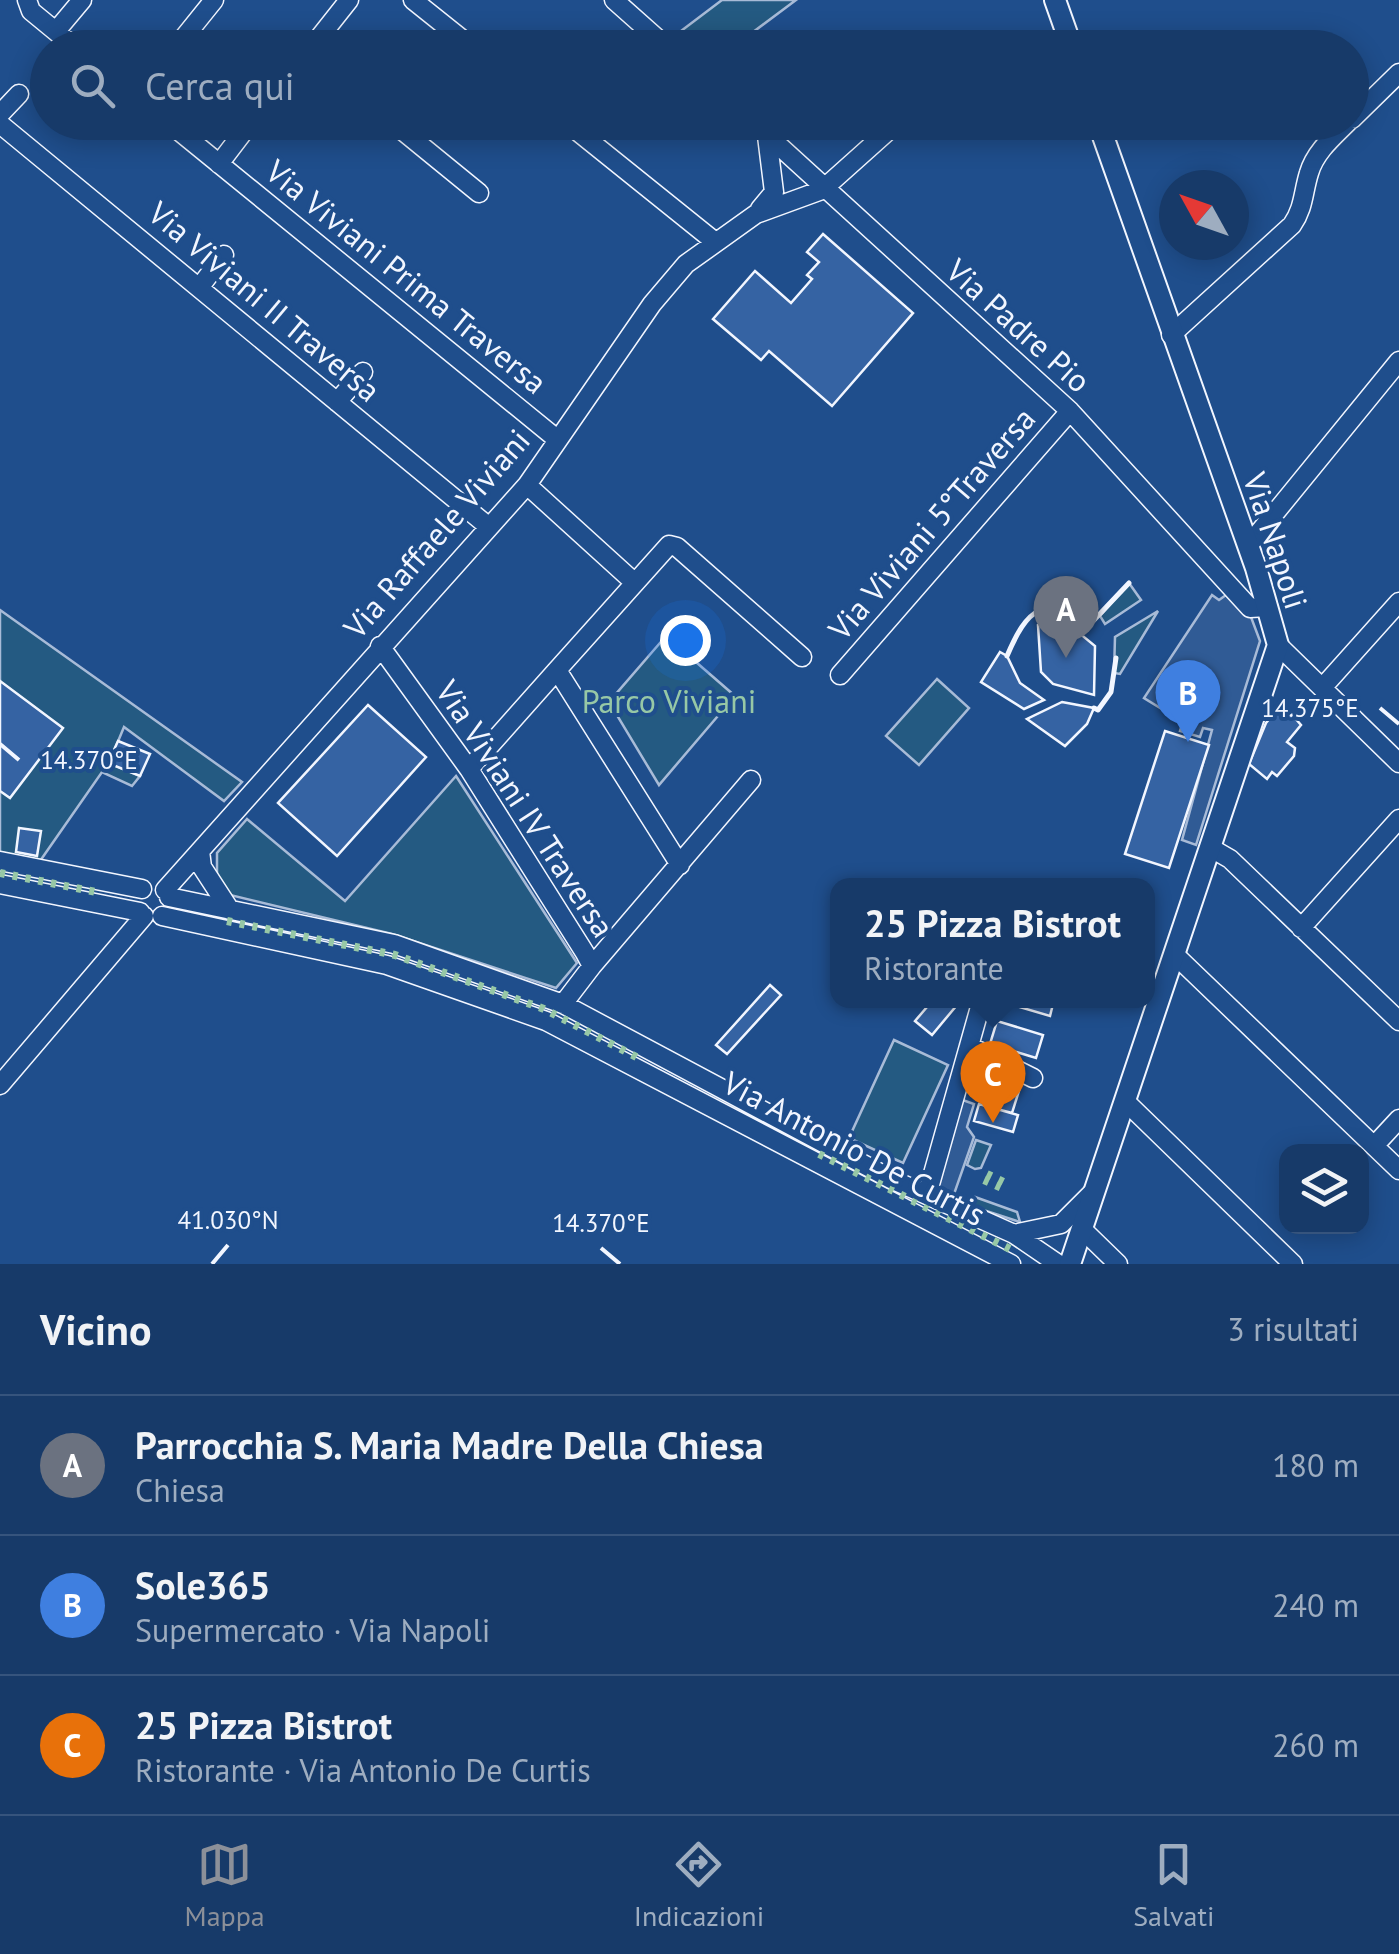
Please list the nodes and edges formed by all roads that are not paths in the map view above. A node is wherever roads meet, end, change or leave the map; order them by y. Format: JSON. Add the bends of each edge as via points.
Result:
{"nodes":[{"id":1,"x":28,"y":0,"type":"edge"},
{"id":2,"x":82,"y":0,"type":"edge"},
{"id":3,"x":214,"y":0,"type":"edge"},
{"id":4,"x":349,"y":0,"type":"edge"},
{"id":5,"x":414,"y":0,"type":"edge"},
{"id":6,"x":1055,"y":0,"type":"edge"},
{"id":7,"x":617,"y":2,"type":"edge"},
{"id":8,"x":55,"y":30,"type":"edge"},
{"id":9,"x":57,"y":30,"type":"edge"},
{"id":10,"x":190,"y":30,"type":"edge"},
{"id":11,"x":326,"y":30,"type":"edge"},
{"id":12,"x":450,"y":30,"type":"edge"},
{"id":13,"x":648,"y":30,"type":"edge"},
{"id":14,"x":1066,"y":30,"type":"edge"},
{"id":15,"x":1399,"y":73,"type":"edge"},
{"id":16,"x":18,"y":94,"type":"dead end"},
{"id":17,"x":1369,"y":102,"type":"edge"},
{"id":18,"x":0,"y":114,"type":"edge"},
{"id":19,"x":0,"y":124,"type":"edge"},
{"id":20,"x":190,"y":140,"type":"edge"},
{"id":21,"x":237,"y":140,"type":"edge"},
{"id":22,"x":414,"y":140,"type":"edge"},
{"id":23,"x":588,"y":140,"type":"edge"},
{"id":24,"x":762,"y":140,"type":"edge"},
{"id":25,"x":771,"y":140,"type":"edge"},
{"id":26,"x":878,"y":140,"type":"edge"},
{"id":27,"x":1104,"y":140,"type":"edge"},
{"id":28,"x":1330,"y":140,"type":"edge"},
{"id":29,"x":219,"y":164,"type":"junction"},
{"id":30,"x":822,"y":190,"type":"junction"},
{"id":31,"x":479,"y":193,"type":"dead end"},
{"id":32,"x":756,"y":214,"type":"junction"},
{"id":33,"x":714,"y":241,"type":"junction"},
{"id":34,"x":224,"y":256,"type":"dead end"},
{"id":35,"x":199,"y":288,"type":"junction"},
{"id":36,"x":1171,"y":335,"type":"junction"},
{"id":37,"x":1399,"y":361,"type":"edge"},
{"id":38,"x":363,"y":372,"type":"dead end"},
{"id":39,"x":338,"y":402,"type":"junction"},
{"id":40,"x":1070,"y":411,"type":"junction"},
{"id":41,"x":558,"y":440,"type":"junction"},
{"id":42,"x":527,"y":485,"type":"junction"},
{"id":43,"x":489,"y":527,"type":"junction"},
{"id":44,"x":1248,"y":546,"type":"junction"},
{"id":45,"x":1256,"y":568,"type":"junction"},
{"id":46,"x":635,"y":583,"type":"junction"},
{"id":47,"x":1231,"y":587,"type":"junction"},
{"id":48,"x":1399,"y":602,"type":"edge"},
{"id":49,"x":1267,"y":607,"type":"junction"},
{"id":50,"x":1278,"y":645,"type":"junction"},
{"id":51,"x":380,"y":646,"type":"junction"},
{"id":52,"x":802,"y":657,"type":"dead end"},
{"id":53,"x":557,"y":670,"type":"junction"},
{"id":54,"x":840,"y":675,"type":"dead end"},
{"id":55,"x":1322,"y":688,"type":"junction"},
{"id":56,"x":1397,"y":757,"type":"edge"},
{"id":57,"x":469,"y":769,"type":"junction"},
{"id":58,"x":751,"y":780,"type":"dead end"},
{"id":59,"x":1399,"y":819,"type":"edge"},
{"id":60,"x":1211,"y":848,"type":"junction"},
{"id":61,"x":200,"y":852,"type":"junction"},
{"id":62,"x":0,"y":861,"type":"edge"},
{"id":63,"x":680,"y":864,"type":"junction"},
{"id":64,"x":0,"y":884,"type":"edge"},
{"id":65,"x":142,"y":890,"type":"junction"},
{"id":66,"x":167,"y":893,"type":"junction"},
{"id":67,"x":230,"y":910,"type":"junction"},
{"id":68,"x":149,"y":915,"type":"junction"},
{"id":69,"x":1301,"y":928,"type":"junction"},
{"id":70,"x":1174,"y":954,"type":"junction"},
{"id":71,"x":592,"y":966,"type":"junction"},
{"id":72,"x":562,"y":1004,"type":"junction"},
{"id":73,"x":980,"y":1008,"type":"edge"},
{"id":74,"x":1399,"y":1020,"type":"edge"},
{"id":75,"x":969,"y":1046,"type":"junction"},
{"id":76,"x":686,"y":1072,"type":"junction"},
{"id":77,"x":1033,"y":1078,"type":"dead end"},
{"id":78,"x":0,"y":1084,"type":"edge"},
{"id":79,"x":676,"y":1089,"type":"junction"},
{"id":80,"x":1124,"y":1101,"type":"junction"},
{"id":81,"x":1399,"y":1119,"type":"edge"},
{"id":82,"x":1374,"y":1146,"type":"junction"},
{"id":83,"x":1399,"y":1170,"type":"edge"},
{"id":84,"x":1095,"y":1190,"type":"junction"},
{"id":85,"x":927,"y":1195,"type":"junction"},
{"id":86,"x":1082,"y":1229,"type":"junction"},
{"id":87,"x":1014,"y":1234,"type":"junction"},
{"id":88,"x":1008,"y":1263,"type":"edge"},
{"id":89,"x":1058,"y":1264,"type":"edge"},
{"id":90,"x":1070,"y":1264,"type":"edge"},
{"id":91,"x":1118,"y":1264,"type":"edge"},
{"id":92,"x":1293,"y":1264,"type":"edge"}],
"edges":[{"from":1,"to":8,"type":"street"},
{"from":2,"to":9,"type":"street"},
{"from":3,"to":10,"type":"street"},
{"from":4,"to":11,"type":"street"},
{"from":5,"to":12,"type":"street"},
{"from":6,"to":14,"type":"main road"},
{"from":7,"to":13,"type":"street"},
{"from":15,"to":17,"type":"street"},
{"from":16,"to":18,"type":"street"},
{"from":19,"to":35,"type":"street","name":"Via Viviani II Traversa"},
{"from":20,"to":29,"type":"street","name":"Via Viviani Prima Traversa"},
{"from":21,"to":29,"type":"street"},
{"from":22,"to":31,"type":"street"},
{"from":23,"to":33,"type":"street"},
{"from":24,"to":32,"type":"street","via":[[774,192]]},
{"from":25,"to":30,"type":"street","name":"Via Padre Pio"},
{"from":26,"to":30,"type":"street","name":"Via Raffaele Viviani"},
{"from":27,"to":36,"type":"main road","name":"Via Napoli"},
{"from":28,"to":36,"type":"street","via":[[1309,170],[1292,225]]},
{"from":29,"to":41,"type":"street","name":"Via Viviani Prima Traversa"},
{"from":30,"to":32,"type":"street","name":"Via Raffaele Viviani"},
{"from":30,"to":40,"type":"street","name":"Via Padre Pio"},
{"from":32,"to":33,"type":"street","name":"Via Raffaele Viviani"},
{"from":33,"to":41,"type":"street","name":"Via Raffaele Viviani","via":[[652,304]]},
{"from":34,"to":35,"type":"street"},
{"from":35,"to":39,"type":"street","name":"Via Viviani II Traversa"},
{"from":36,"to":44,"type":"main road","name":"Via Napoli"},
{"from":37,"to":44,"type":"street"},
{"from":38,"to":39,"type":"street"},
{"from":39,"to":43,"type":"street","name":"Via Viviani II Traversa"},
{"from":40,"to":47,"type":"street","name":"Via Padre Pio"},
{"from":40,"to":54,"type":"street","name":"Via Viviani 5°Traversa"},
{"from":41,"to":42,"type":"street","name":"Via Raffaele Viviani"},
{"from":42,"to":43,"type":"street","name":"Via Raffaele Viviani"},
{"from":42,"to":46,"type":"street"},
{"from":43,"to":51,"type":"street","name":"Via Raffaele Viviani"},
{"from":44,"to":45,"type":"main road","name":"Via Napoli"},
{"from":45,"to":47,"type":"street","via":[[1252,580]]},
{"from":45,"to":49,"type":"main road","name":"Via Napoli"},
{"from":46,"to":52,"type":"street","via":[[669,546],[677,547]]},
{"from":46,"to":53,"type":"street"},
{"from":47,"to":49,"type":"street","name":"Via Padre Pio","via":[[1250,608]]},
{"from":48,"to":55,"type":"street"},
{"from":49,"to":50,"type":"main road","name":"Via Napoli"},
{"from":50,"to":55,"type":"street"},
{"from":50,"to":60,"type":"main road","name":"Via Napoli"},
{"from":51,"to":57,"type":"street","name":"Via Viviani IV Traversa"},
{"from":51,"to":61,"type":"street","name":"Via Raffaele Viviani"},
{"from":53,"to":57,"type":"street"},
{"from":53,"to":63,"type":"street"},
{"from":55,"to":56,"type":"street"},
{"from":57,"to":71,"type":"street","name":"Via Viviani IV Traversa"},
{"from":58,"to":63,"type":"street"},
{"from":59,"to":69,"type":"street"},
{"from":60,"to":69,"type":"street"},
{"from":60,"to":70,"type":"main road","name":"Via Napoli"},
{"from":61,"to":66,"type":"street","name":"Via Raffaele Viviani"},
{"from":61,"to":67,"type":"street"},
{"from":62,"to":65,"type":"street","name":"Via Antonio De Curtis"},
{"from":63,"to":71,"type":"street"},
{"from":64,"to":68,"type":"street","name":"Via Antonio De Curtis"},
{"from":65,"to":66,"type":"street","name":"Via Antonio De Curtis","via":[[154,885]]},
{"from":65,"to":68,"type":"street","via":[[137,898]]},
{"from":66,"to":67,"type":"street","name":"Via Antonio De Curtis"},
{"from":66,"to":68,"type":"street","via":[[169,908]]},
{"from":67,"to":72,"type":"street","name":"Via Antonio De Curtis","via":[[394,944]]},
{"from":68,"to":78,"type":"street"},
{"from":68,"to":79,"type":"street","name":"Via Antonio De Curtis","via":[[354,957],[477,994]]},
{"from":69,"to":74,"type":"street"},
{"from":70,"to":80,"type":"main road","name":"Via Napoli"},
{"from":70,"to":82,"type":"street"},
{"from":71,"to":72,"type":"street","name":"Via Viviani IV Traversa"},
{"from":72,"to":76,"type":"street","name":"Via Antonio De Curtis"},
{"from":73,"to":75,"type":"street"},
{"from":75,"to":77,"type":"street"},
{"from":75,"to":85,"type":"street"},
{"from":76,"to":79,"type":"street","name":"Via Antonio De Curtis"},
{"from":76,"to":85,"type":"street","name":"Via Antonio De Curtis"},
{"from":79,"to":88,"type":"street","name":"Via Antonio De Curtis"},
{"from":80,"to":84,"type":"main road","name":"Via Napoli"},
{"from":80,"to":92,"type":"street"},
{"from":81,"to":82,"type":"street"},
{"from":82,"to":83,"type":"street"},
{"from":84,"to":86,"type":"main road","name":"Via Napoli"},
{"from":84,"to":87,"type":"street","name":"Via Antonio De Curtis","via":[[1061,1224]]},
{"from":85,"to":87,"type":"street","name":"Via Antonio De Curtis"},
{"from":86,"to":90,"type":"main road","name":"Via Napoli"},
{"from":86,"to":91,"type":"street"},
{"from":87,"to":89,"type":"street","name":"Via Antonio De Curtis"}]}
